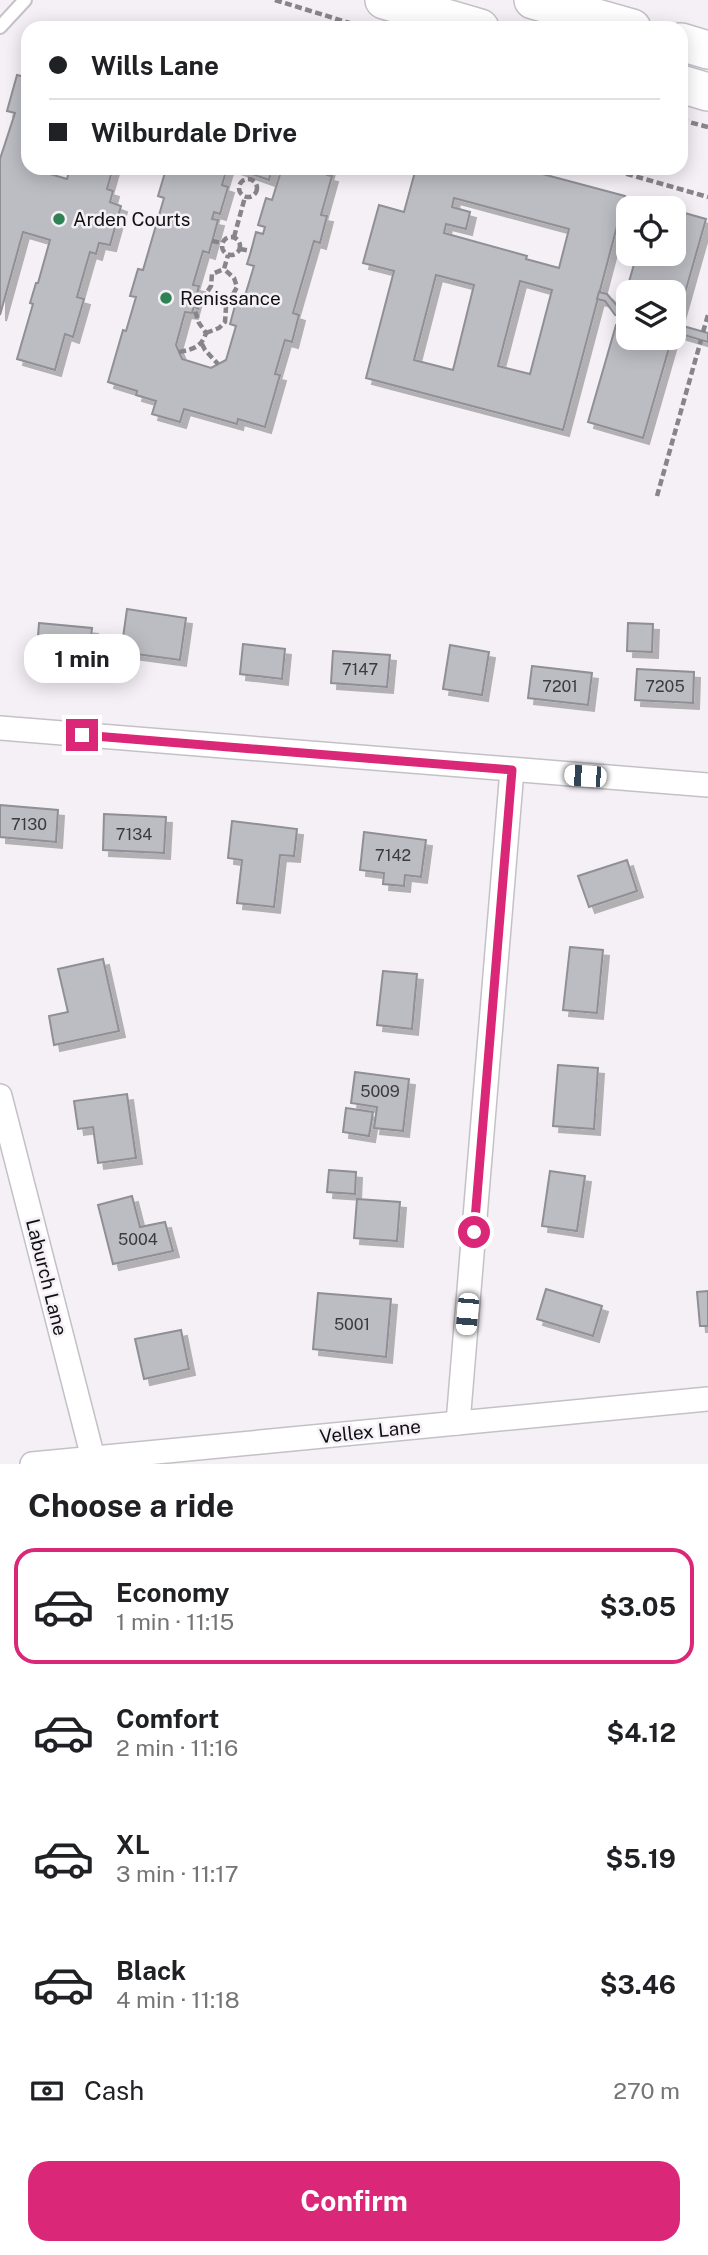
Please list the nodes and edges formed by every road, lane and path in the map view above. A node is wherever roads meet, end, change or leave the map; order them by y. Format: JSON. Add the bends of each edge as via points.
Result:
{"nodes":[{"id":1,"x":22,"y":0,"type":"edge"},
{"id":2,"x":275,"y":0,"type":"edge"},
{"id":3,"x":533,"y":0,"type":"edge"},
{"id":4,"x":405,"y":10,"type":"edge"},
{"id":5,"x":343,"y":21,"type":"edge"},
{"id":6,"x":451,"y":21,"type":"edge"},
{"id":7,"x":607,"y":21,"type":"edge"},
{"id":8,"x":0,"y":27,"type":"edge"},
{"id":9,"x":688,"y":44,"type":"edge"},
{"id":10,"x":708,"y":50,"type":"edge"},
{"id":11,"x":688,"y":86,"type":"edge"},
{"id":12,"x":708,"y":92,"type":"edge"},
{"id":13,"x":688,"y":122,"type":"edge"},
{"id":14,"x":708,"y":127,"type":"edge"},
{"id":15,"x":631,"y":175,"type":"edge"},
{"id":16,"x":245,"y":197,"type":"junction"},
{"id":17,"x":708,"y":197,"type":"edge"},
{"id":18,"x":234,"y":237,"type":"junction"},
{"id":19,"x":212,"y":241,"type":"dead end"},
{"id":20,"x":222,"y":243,"type":"junction"},
{"id":21,"x":240,"y":248,"type":"junction"},
{"id":22,"x":251,"y":251,"type":"dead end"},
{"id":23,"x":228,"y":255,"type":"junction"},
{"id":24,"x":223,"y":270,"type":"junction"},
{"id":25,"x":708,"y":315,"type":"edge"},
{"id":26,"x":703,"y":332,"type":"dead end"},
{"id":27,"x":206,"y":333,"type":"junction"},
{"id":28,"x":701,"y":340,"type":"dead end"},
{"id":29,"x":202,"y":344,"type":"junction"},
{"id":30,"x":179,"y":352,"type":"dead end"},
{"id":31,"x":219,"y":364,"type":"dead end"},
{"id":32,"x":657,"y":496,"type":"dead end"},
{"id":33,"x":0,"y":729,"type":"edge"},
{"id":34,"x":512,"y":770,"type":"junction"},
{"id":35,"x":708,"y":785,"type":"edge"},
{"id":36,"x":0,"y":1096,"type":"edge"},
{"id":37,"x":708,"y":1399,"type":"edge"},
{"id":38,"x":458,"y":1423,"type":"junction"},
{"id":39,"x":93,"y":1458,"type":"junction"},
{"id":40,"x":32,"y":1464,"type":"edge"}],
"edges":[{"from":1,"to":8,"type":"lane"},
{"from":2,"to":5,"type":"path"},
{"from":3,"to":7,"type":"main road"},
{"from":4,"to":6,"type":"main road"},
{"from":9,"to":10,"type":"main road"},
{"from":11,"to":12,"type":"main road"},
{"from":13,"to":14,"type":"path"},
{"from":15,"to":17,"type":"path"},
{"from":16,"to":16,"type":"path","via":[[239,185],[251,177],[257,191]]},
{"from":16,"to":18,"type":"path"},
{"from":18,"to":20,"type":"path"},
{"from":18,"to":21,"type":"path"},
{"from":19,"to":20,"type":"path"},
{"from":20,"to":23,"type":"path"},
{"from":21,"to":22,"type":"path"},
{"from":21,"to":23,"type":"path"},
{"from":23,"to":24,"type":"path"},
{"from":24,"to":27,"type":"path","via":[[212,274],[209,290],[195,311]]},
{"from":24,"to":27,"type":"path","via":[[237,287],[226,307],[225,322]]},
{"from":25,"to":26,"type":"path"},
{"from":27,"to":29,"type":"path"},
{"from":28,"to":32,"type":"path"},
{"from":29,"to":30,"type":"path"},
{"from":29,"to":31,"type":"path"},
{"from":33,"to":34,"type":"street"},
{"from":34,"to":35,"type":"street"},
{"from":34,"to":38,"type":"street"},
{"from":36,"to":39,"type":"street","name":"Laburch Lane"},
{"from":37,"to":38,"type":"street","name":"Vellex Lane"},
{"from":38,"to":39,"type":"street","name":"Vellex Lane"},
{"from":39,"to":40,"type":"street","name":"Vellex Lane"}]}
